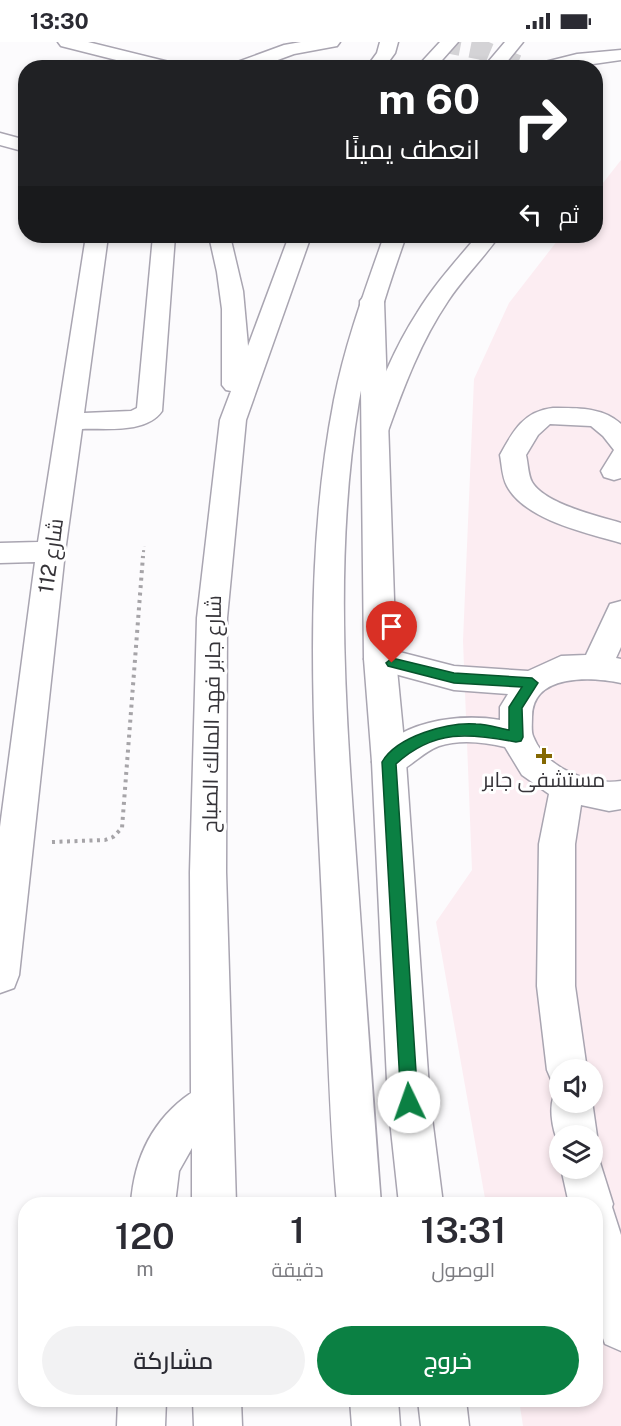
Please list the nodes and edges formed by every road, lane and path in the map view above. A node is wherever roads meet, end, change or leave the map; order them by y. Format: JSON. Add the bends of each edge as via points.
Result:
{"nodes":[{"id":1,"x":67,"y":42,"type":"edge"},
{"id":2,"x":331,"y":42,"type":"edge"},
{"id":3,"x":389,"y":42,"type":"edge"},
{"id":4,"x":430,"y":42,"type":"edge"},
{"id":5,"x":449,"y":42,"type":"edge"},
{"id":6,"x":514,"y":42,"type":"edge"},
{"id":7,"x":621,"y":55,"type":"edge"},
{"id":8,"x":160,"y":60,"type":"edge"},
{"id":9,"x":260,"y":60,"type":"edge"},
{"id":10,"x":381,"y":60,"type":"edge"},
{"id":11,"x":414,"y":60,"type":"edge"},
{"id":12,"x":432,"y":60,"type":"edge"},
{"id":13,"x":499,"y":60,"type":"edge"},
{"id":14,"x":573,"y":60,"type":"edge"},
{"id":15,"x":0,"y":139,"type":"edge"},
{"id":16,"x":18,"y":144,"type":"edge"},
{"id":17,"x":96,"y":243,"type":"edge"},
{"id":18,"x":163,"y":243,"type":"edge"},
{"id":19,"x":221,"y":243,"type":"edge"},
{"id":20,"x":297,"y":243,"type":"edge"},
{"id":21,"x":393,"y":243,"type":"edge"},
{"id":22,"x":482,"y":243,"type":"edge"},
{"id":23,"x":372,"y":301,"type":"junction"},
{"id":24,"x":232,"y":420,"type":"junction"},
{"id":25,"x":70,"y":422,"type":"junction"},
{"id":26,"x":375,"y":431,"type":"junction"},
{"id":27,"x":621,"y":444,"type":"edge"},
{"id":28,"x":621,"y":533,"type":"edge"},
{"id":29,"x":144,"y":546,"type":"dead end"},
{"id":30,"x":51,"y":552,"type":"junction"},
{"id":31,"x":0,"y":553,"type":"edge"},
{"id":32,"x":621,"y":612,"type":"edge"},
{"id":33,"x":380,"y":659,"type":"junction"},
{"id":34,"x":609,"y":669,"type":"edge"},
{"id":35,"x":532,"y":683,"type":"junction"},
{"id":36,"x":516,"y":737,"type":"junction"},
{"id":37,"x":389,"y":762,"type":"junction"},
{"id":38,"x":567,"y":788,"type":"junction"},
{"id":39,"x":621,"y":795,"type":"edge"},
{"id":40,"x":10,"y":857,"type":"edge"},
{"id":41,"x":0,"y":975,"type":"edge"},
{"id":42,"x":566,"y":1059,"type":"edge"},
{"id":43,"x":213,"y":1103,"type":"junction"},
{"id":44,"x":585,"y":1179,"type":"edge"},
{"id":45,"x":154,"y":1197,"type":"edge"},
{"id":46,"x":214,"y":1197,"type":"edge"},
{"id":47,"x":359,"y":1197,"type":"edge"},
{"id":48,"x":420,"y":1197,"type":"edge"},
{"id":49,"x":589,"y":1197,"type":"edge"},
{"id":50,"x":603,"y":1252,"type":"edge"},
{"id":51,"x":621,"y":1328,"type":"edge"},
{"id":52,"x":142,"y":1407,"type":"edge"},
{"id":53,"x":217,"y":1407,"type":"edge"},
{"id":54,"x":375,"y":1407,"type":"edge"},
{"id":55,"x":443,"y":1407,"type":"edge"},
{"id":56,"x":141,"y":1426,"type":"edge"},
{"id":57,"x":218,"y":1426,"type":"edge"},
{"id":58,"x":376,"y":1426,"type":"edge"},
{"id":59,"x":445,"y":1426,"type":"edge"}],
"edges":[{"from":1,"to":8,"type":"main road"},
{"from":2,"to":9,"type":"main road","via":[[290,49]]},
{"from":3,"to":10,"type":"main road"},
{"from":4,"to":11,"type":"main road"},
{"from":5,"to":12,"type":"main road"},
{"from":6,"to":13,"type":"main road"},
{"from":7,"to":14,"type":"main road"},
{"from":15,"to":16,"type":"main road"},
{"from":17,"to":25,"type":"main road","name":"شارع 112"},
{"from":18,"to":25,"type":"main road","via":[[149,411],[140,417]]},
{"from":19,"to":24,"type":"main road","via":[[236,313]]},
{"from":20,"to":24,"type":"main road","name":"شارع جابر فهد المالك الصباح"},
{"from":21,"to":23,"type":"main road"},
{"from":22,"to":26,"type":"main road","via":[[420,327]]},
{"from":23,"to":26,"type":"main road"},
{"from":23,"to":47,"type":"main road","via":[[347,399],[338,457],[328,591],[332,741]]},
{"from":24,"to":43,"type":"main road","name":"شارع جابر فهد المالك الصباح","via":[[212,618],[208,872]]},
{"from":25,"to":30,"type":"main road","name":"شارع 112"},
{"from":26,"to":33,"type":"main road"},
{"from":27,"to":28,"type":"main road","via":[[616,433],[599,420],[543,418],[527,432],[513,455],[520,485],[533,500]]},
{"from":29,"to":40,"type":"path","via":[[122,828],[105,840]]},
{"from":30,"to":31,"type":"main road"},
{"from":30,"to":40,"type":"main road","name":"شارع 112"},
{"from":32,"to":34,"type":"main road"},
{"from":33,"to":35,"type":"main road","via":[[454,678]]},
{"from":33,"to":37,"type":"main road"},
{"from":34,"to":35,"type":"main road","via":[[561,668]]},
{"from":35,"to":36,"type":"main road","via":[[516,707]]},
{"from":36,"to":37,"type":"main road","via":[[476,729],[436,733],[402,750]]},
{"from":36,"to":38,"type":"main road","via":[[534,765]]},
{"from":37,"to":48,"type":"main road","via":[[409,1102]]},
{"from":38,"to":39,"type":"main road","via":[[609,797]]},
{"from":38,"to":42,"type":"main road","via":[[557,844],[556,986]]},
{"from":40,"to":41,"type":"main road","name":"شارع 112"},
{"from":43,"to":45,"type":"main road","via":[[184,1124],[167,1148],[155,1176]]},
{"from":43,"to":46,"type":"main road","name":"شارع جابر فهد المالك الصباح"},
{"from":44,"to":49,"type":"main road"},
{"from":50,"to":51,"type":"main road"},
{"from":52,"to":56,"type":"main road"},
{"from":53,"to":57,"type":"main road"},
{"from":54,"to":58,"type":"main road"},
{"from":55,"to":59,"type":"main road"}]}
